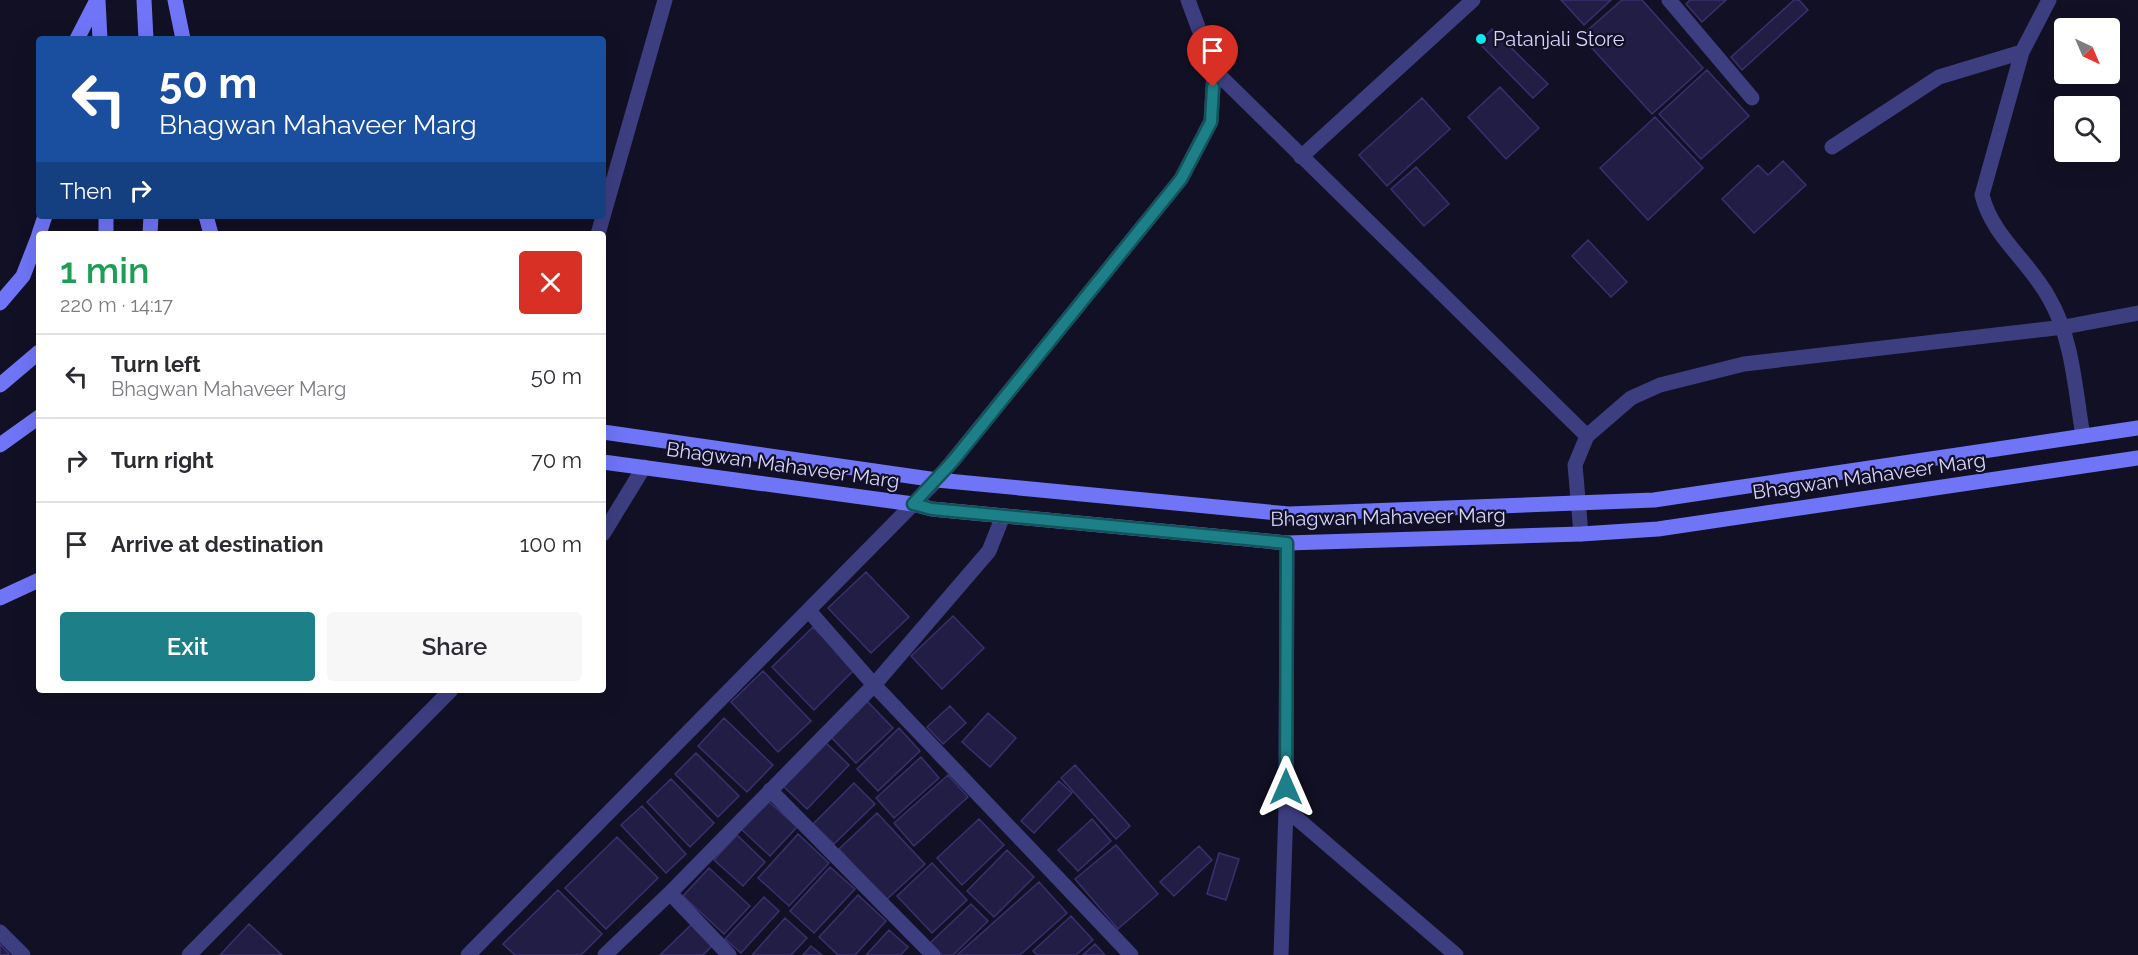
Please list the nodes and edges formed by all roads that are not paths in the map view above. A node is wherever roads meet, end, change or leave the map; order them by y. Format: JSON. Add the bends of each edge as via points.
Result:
{"nodes":[{"id":1,"x":97,"y":0,"type":"edge"},
{"id":2,"x":144,"y":0,"type":"edge"},
{"id":3,"x":175,"y":0,"type":"edge"},
{"id":4,"x":665,"y":0,"type":"edge"},
{"id":5,"x":1188,"y":0,"type":"edge"},
{"id":6,"x":1473,"y":0,"type":"edge"},
{"id":7,"x":1669,"y":0,"type":"edge"},
{"id":8,"x":2049,"y":0,"type":"edge"},
{"id":9,"x":79,"y":36,"type":"edge"},
{"id":10,"x":100,"y":36,"type":"edge"},
{"id":11,"x":146,"y":36,"type":"edge"},
{"id":12,"x":182,"y":36,"type":"edge"},
{"id":13,"x":2022,"y":52,"type":"junction"},
{"id":14,"x":1214,"y":70,"type":"junction"},
{"id":15,"x":1752,"y":98,"type":"dead end"},
{"id":16,"x":1832,"y":147,"type":"dead end"},
{"id":17,"x":1302,"y":157,"type":"junction"},
{"id":18,"x":606,"y":206,"type":"edge"},
{"id":19,"x":36,"y":243,"type":"edge"},
{"id":20,"x":0,"y":303,"type":"edge"},
{"id":21,"x":2138,"y":313,"type":"edge"},
{"id":22,"x":2064,"y":327,"type":"junction"},
{"id":23,"x":36,"y":355,"type":"edge"},
{"id":24,"x":0,"y":385,"type":"edge"},
{"id":25,"x":36,"y":419,"type":"edge"},
{"id":26,"x":2138,"y":428,"type":"edge"},
{"id":27,"x":606,"y":431,"type":"edge"},
{"id":28,"x":1587,"y":436,"type":"junction"},
{"id":29,"x":2082,"y":436,"type":"junction"},
{"id":30,"x":0,"y":445,"type":"edge"},
{"id":31,"x":2138,"y":458,"type":"edge"},
{"id":32,"x":606,"y":462,"type":"edge"},
{"id":33,"x":644,"y":467,"type":"junction"},
{"id":34,"x":937,"y":480,"type":"junction"},
{"id":35,"x":913,"y":504,"type":"junction"},
{"id":36,"x":1580,"y":504,"type":"junction"},
{"id":37,"x":1003,"y":516,"type":"junction"},
{"id":38,"x":606,"y":529,"type":"edge"},
{"id":39,"x":1581,"y":534,"type":"junction"},
{"id":40,"x":1287,"y":543,"type":"junction"},
{"id":41,"x":36,"y":581,"type":"edge"},
{"id":42,"x":0,"y":598,"type":"edge"},
{"id":43,"x":810,"y":612,"type":"junction"},
{"id":44,"x":874,"y":685,"type":"junction"},
{"id":45,"x":448,"y":693,"type":"edge"},
{"id":46,"x":770,"y":790,"type":"junction"},
{"id":47,"x":1286,"y":810,"type":"junction"},
{"id":48,"x":670,"y":893,"type":"junction"},
{"id":49,"x":0,"y":932,"type":"edge"},
{"id":50,"x":23,"y":955,"type":"edge"},
{"id":51,"x":189,"y":955,"type":"edge"},
{"id":52,"x":468,"y":955,"type":"edge"},
{"id":53,"x":605,"y":955,"type":"edge"},
{"id":54,"x":729,"y":955,"type":"edge"},
{"id":55,"x":933,"y":955,"type":"edge"},
{"id":56,"x":1131,"y":955,"type":"edge"},
{"id":57,"x":1281,"y":955,"type":"edge"},
{"id":58,"x":1456,"y":955,"type":"edge"}],
"edges":[{"from":1,"to":9,"type":"street"},
{"from":1,"to":10,"type":"street"},
{"from":2,"to":11,"type":"street"},
{"from":3,"to":12,"type":"street"},
{"from":4,"to":18,"type":"street"},
{"from":5,"to":14,"type":"street"},
{"from":6,"to":17,"type":"street"},
{"from":7,"to":15,"type":"street"},
{"from":8,"to":13,"type":"street"},
{"from":13,"to":16,"type":"street","via":[[1939,77]]},
{"from":13,"to":22,"type":"street","via":[[1982,195],[1987,215],[2049,297]]},
{"from":14,"to":17,"type":"street"},
{"from":14,"to":34,"type":"street","via":[[1211,122],[1181,179]]},
{"from":17,"to":28,"type":"street"},
{"from":19,"to":20,"type":"street","via":[[23,276]]},
{"from":21,"to":22,"type":"street"},
{"from":22,"to":28,"type":"street","via":[[1743,364],[1660,385],[1631,398]]},
{"from":22,"to":29,"type":"street"},
{"from":23,"to":24,"type":"street"},
{"from":25,"to":30,"type":"street"},
{"from":26,"to":29,"type":"street","name":"Bhagwan Mahaveer Marg"},
{"from":27,"to":34,"type":"street","name":"Bhagwan Mahaveer Marg"},
{"from":28,"to":36,"type":"street","via":[[1575,465]]},
{"from":29,"to":36,"type":"street","name":"Bhagwan Mahaveer Marg","via":[[1654,500]]},
{"from":31,"to":39,"type":"street","name":"Bhagwan Mahaveer Marg","via":[[1658,529]]},
{"from":32,"to":33,"type":"street","name":"Bhagwan Mahaveer Marg"},
{"from":33,"to":35,"type":"street","name":"Bhagwan Mahaveer Marg"},
{"from":33,"to":38,"type":"street"},
{"from":34,"to":35,"type":"street"},
{"from":34,"to":36,"type":"street","name":"Bhagwan Mahaveer Marg","via":[[1288,514]]},
{"from":35,"to":37,"type":"street","name":"Bhagwan Mahaveer Marg"},
{"from":35,"to":43,"type":"street"},
{"from":36,"to":39,"type":"street"},
{"from":37,"to":40,"type":"street","name":"Bhagwan Mahaveer Marg"},
{"from":37,"to":44,"type":"street","via":[[989,551]]},
{"from":39,"to":40,"type":"street","name":"Bhagwan Mahaveer Marg"},
{"from":40,"to":47,"type":"street"},
{"from":41,"to":42,"type":"street"},
{"from":43,"to":44,"type":"street"},
{"from":43,"to":52,"type":"street"},
{"from":44,"to":46,"type":"street"},
{"from":44,"to":56,"type":"street"},
{"from":45,"to":51,"type":"street"},
{"from":46,"to":48,"type":"street"},
{"from":46,"to":55,"type":"street"},
{"from":47,"to":57,"type":"street"},
{"from":47,"to":58,"type":"street"},
{"from":48,"to":53,"type":"street"},
{"from":48,"to":54,"type":"street"},
{"from":49,"to":50,"type":"street"}]}
